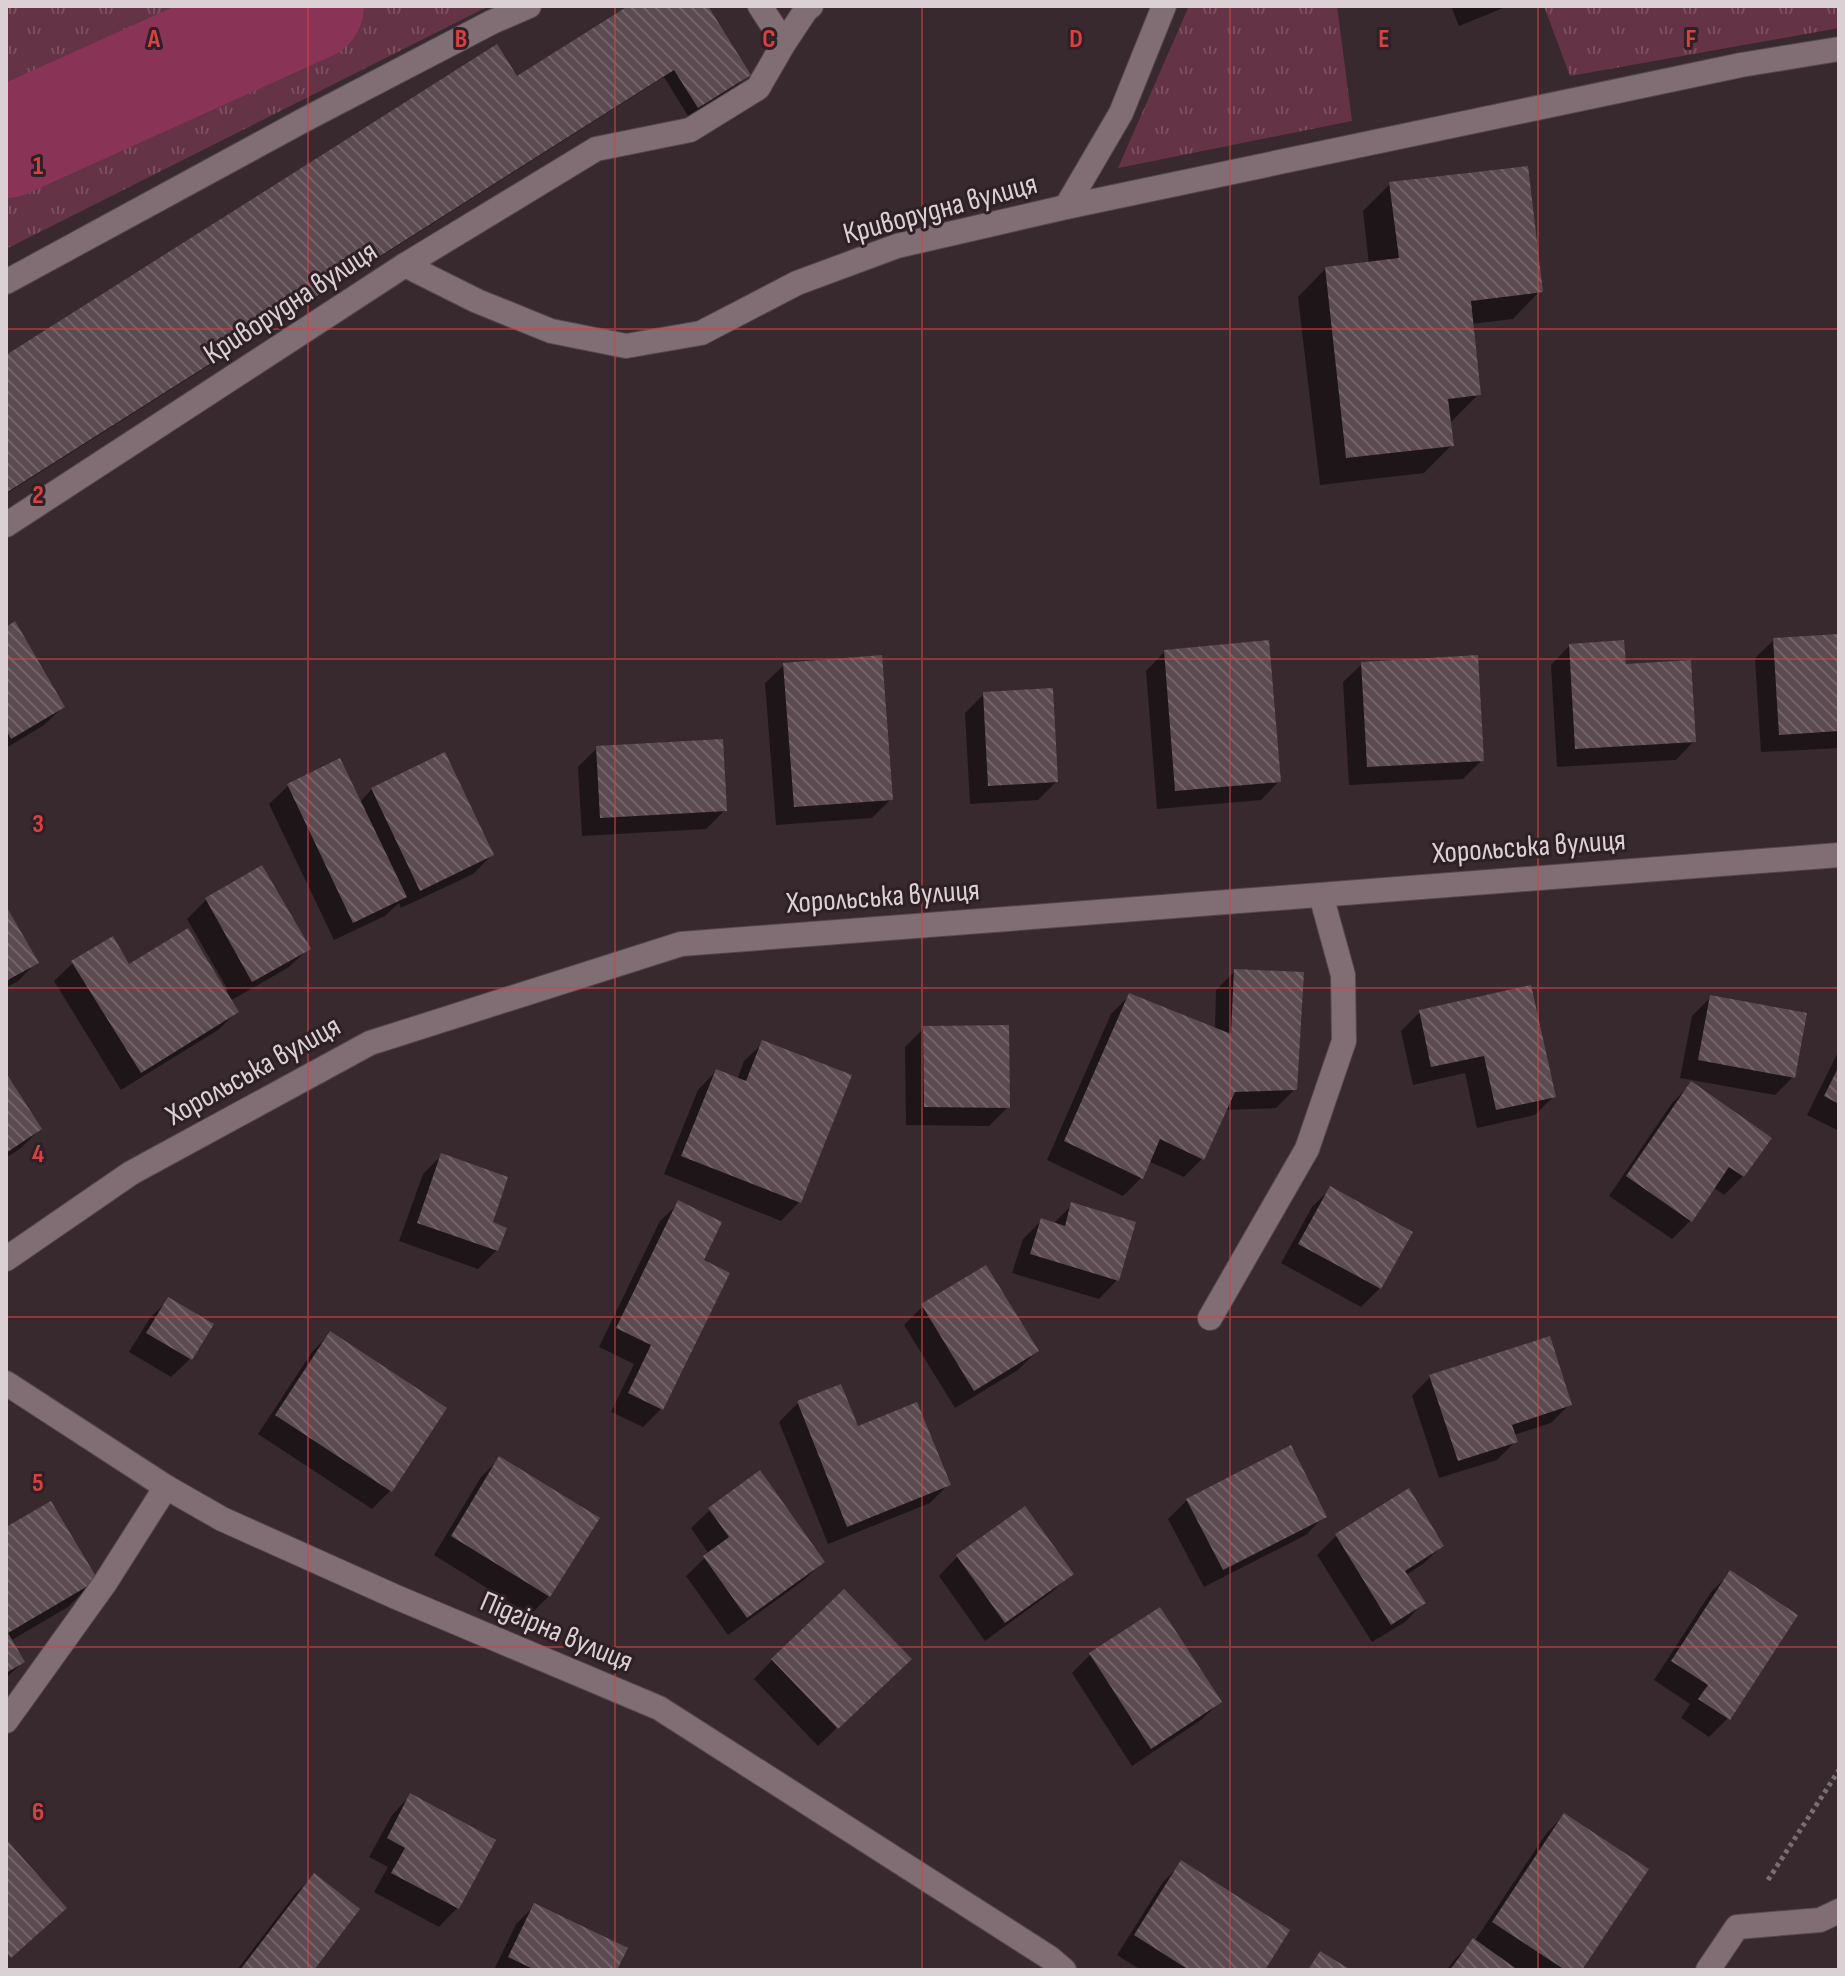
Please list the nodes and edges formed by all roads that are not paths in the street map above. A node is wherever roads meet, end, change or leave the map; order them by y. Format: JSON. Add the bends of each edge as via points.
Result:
{"nodes":[{"id":1,"x":529,"y":6,"type":"edge"},
{"id":2,"x":760,"y":6,"type":"edge"},
{"id":3,"x":811,"y":6,"type":"edge"},
{"id":4,"x":1164,"y":6,"type":"edge"},
{"id":5,"x":784,"y":43,"type":"junction"},
{"id":6,"x":1839,"y":49,"type":"edge"},
{"id":7,"x":1066,"y":207,"type":"junction"},
{"id":8,"x":405,"y":265,"type":"junction"},
{"id":9,"x":6,"y":282,"type":"edge"},
{"id":10,"x":6,"y":525,"type":"edge"},
{"id":11,"x":1839,"y":855,"type":"edge"},
{"id":12,"x":1321,"y":895,"type":"junction"},
{"id":13,"x":6,"y":1259,"type":"edge"},
{"id":14,"x":1210,"y":1318,"type":"dead end"},
{"id":15,"x":6,"y":1383,"type":"edge"},
{"id":16,"x":166,"y":1487,"type":"junction"},
{"id":17,"x":6,"y":1721,"type":"edge"},
{"id":18,"x":1839,"y":1911,"type":"edge"},
{"id":19,"x":1064,"y":1970,"type":"edge"},
{"id":20,"x":1708,"y":1970,"type":"edge"}],
"edges":[{"from":1,"to":9,"type":"street","via":[[304,120]]},
{"from":2,"to":5,"type":"street"},
{"from":3,"to":5,"type":"street"},
{"from":4,"to":7,"type":"street","via":[[1121,113]]},
{"from":5,"to":8,"type":"street","via":[[758,88],[690,130],[596,149]]},
{"from":6,"to":7,"type":"street","name":"Криворудна вулиця"},
{"from":7,"to":8,"type":"street","name":"Криворудна вулиця","via":[[897,246],[797,283],[701,333],[626,346],[551,331]]},
{"from":8,"to":10,"type":"street","name":"Криворудна вулиця"},
{"from":11,"to":12,"type":"street","name":"Хорольська вулиця"},
{"from":12,"to":13,"type":"street","name":"Хорольська вулиця","via":[[681,944],[370,1043],[131,1173]]},
{"from":12,"to":14,"type":"street","via":[[1343,975],[1344,1041],[1307,1149]]},
{"from":15,"to":16,"type":"street","name":"Підгірна вулиця"},
{"from":16,"to":17,"type":"street"},
{"from":16,"to":19,"type":"street","name":"Підгірна вулиця","via":[[222,1519],[659,1708]]},
{"from":18,"to":20,"type":"street","via":[[1820,1920],[1737,1927]]}]}
